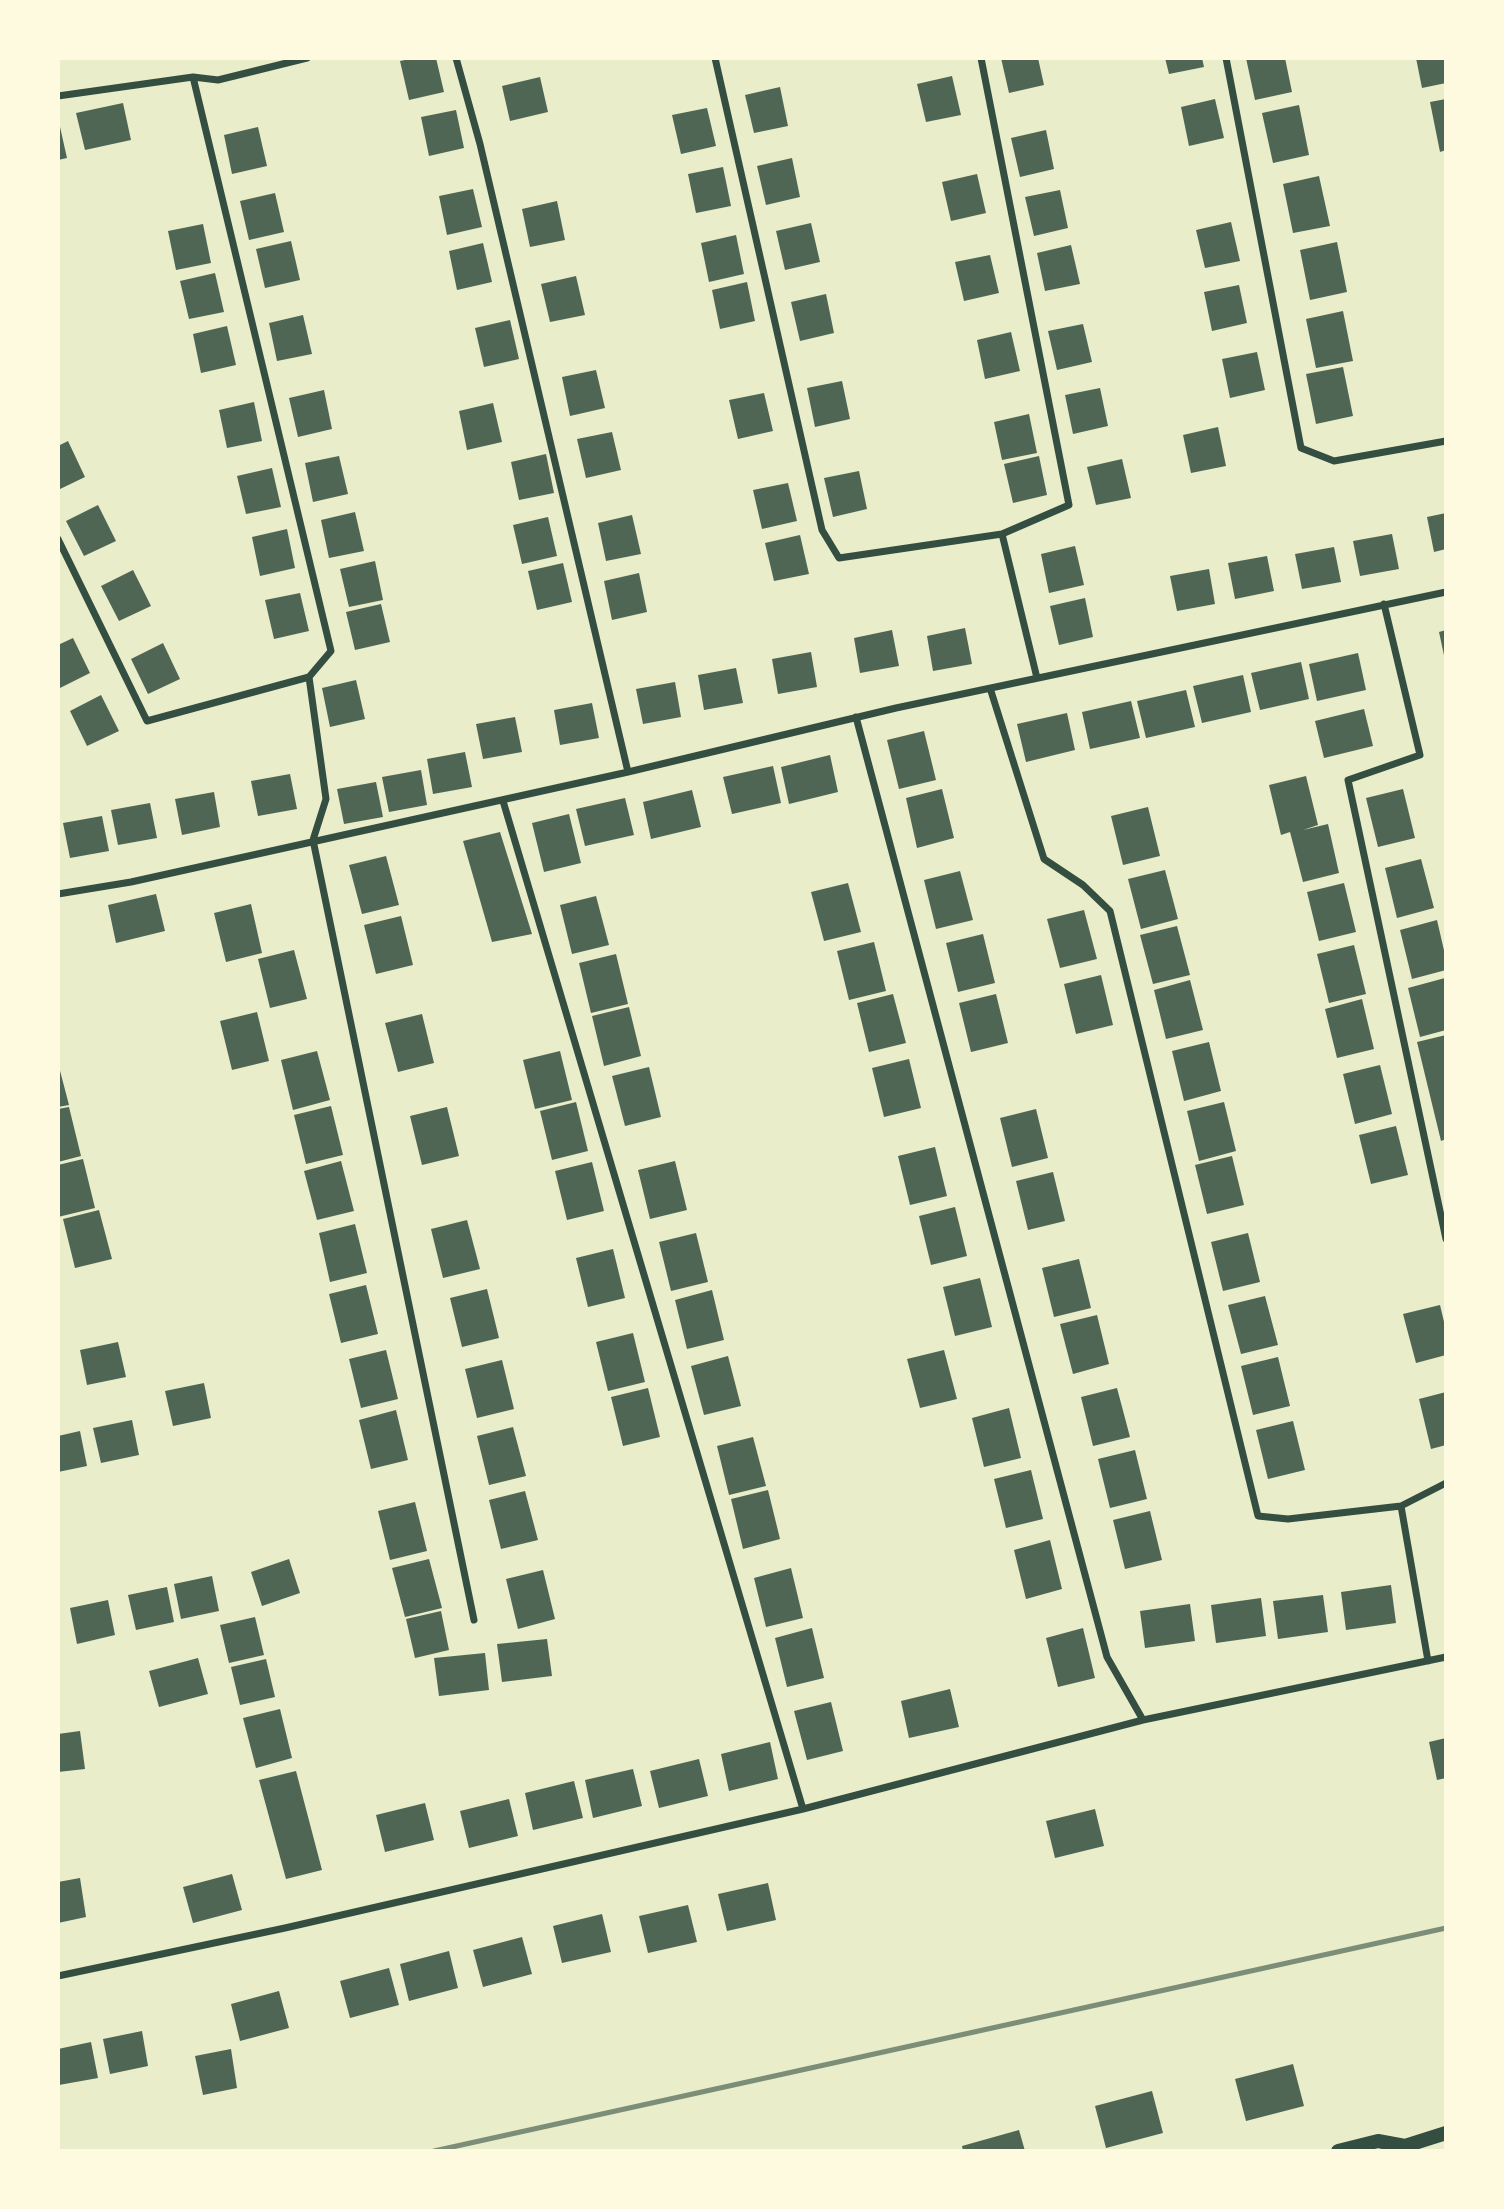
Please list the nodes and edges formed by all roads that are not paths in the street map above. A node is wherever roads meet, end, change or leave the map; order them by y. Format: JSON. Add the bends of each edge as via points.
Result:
{"nodes":[{"id":1,"x":307,"y":58,"type":"edge"},
{"id":2,"x":456,"y":58,"type":"edge"},
{"id":3,"x":715,"y":58,"type":"edge"},
{"id":4,"x":981,"y":58,"type":"edge"},
{"id":5,"x":1226,"y":58,"type":"edge"},
{"id":6,"x":193,"y":77,"type":"junction"},
{"id":7,"x":58,"y":96,"type":"edge"},
{"id":8,"x":1446,"y":441,"type":"edge"},
{"id":9,"x":1002,"y":534,"type":"junction"},
{"id":10,"x":58,"y":540,"type":"edge"},
{"id":11,"x":1446,"y":592,"type":"edge"},
{"id":12,"x":1384,"y":604,"type":"junction"},
{"id":13,"x":309,"y":677,"type":"junction"},
{"id":14,"x":1037,"y":678,"type":"junction"},
{"id":15,"x":990,"y":688,"type":"junction"},
{"id":16,"x":856,"y":717,"type":"junction"},
{"id":17,"x":628,"y":772,"type":"junction"},
{"id":18,"x":503,"y":801,"type":"junction"},
{"id":19,"x":313,"y":840,"type":"junction"},
{"id":20,"x":58,"y":894,"type":"edge"},
{"id":21,"x":1446,"y":1239,"type":"edge"},
{"id":22,"x":1446,"y":1483,"type":"edge"},
{"id":23,"x":1401,"y":1506,"type":"junction"},
{"id":24,"x":474,"y":1620,"type":"dead end"},
{"id":25,"x":1446,"y":1657,"type":"edge"},
{"id":26,"x":1428,"y":1661,"type":"junction"},
{"id":27,"x":1143,"y":1720,"type":"junction"},
{"id":28,"x":803,"y":1810,"type":"junction"},
{"id":29,"x":58,"y":1976,"type":"edge"},
{"id":30,"x":1446,"y":2133,"type":"edge"},
{"id":31,"x":1402,"y":2149,"type":"edge"},
{"id":32,"x":1338,"y":2151,"type":"edge"}],
"edges":[{"from":1,"to":6,"type":"street","via":[[218,80]]},
{"from":2,"to":17,"type":"street"},
{"from":3,"to":9,"type":"street","via":[[822,530],[839,558]]},
{"from":4,"to":9,"type":"street","via":[[1069,505]]},
{"from":5,"to":8,"type":"street","via":[[1301,448],[1335,461]]},
{"from":6,"to":7,"type":"street"},
{"from":6,"to":13,"type":"street","via":[[331,651]]},
{"from":9,"to":14,"type":"street"},
{"from":10,"to":13,"type":"street","via":[[147,721]]},
{"from":11,"to":12,"type":"street"},
{"from":12,"to":14,"type":"street"},
{"from":12,"to":21,"type":"street","via":[[1420,755],[1348,779]]},
{"from":13,"to":19,"type":"street","via":[[326,799]]},
{"from":14,"to":15,"type":"street"},
{"from":15,"to":16,"type":"street"},
{"from":15,"to":23,"type":"street","via":[[1044,859],[1083,885],[1110,911],[1258,1516],[1288,1519]]},
{"from":16,"to":17,"type":"street"},
{"from":16,"to":27,"type":"street","via":[[1107,1657]]},
{"from":17,"to":18,"type":"street"},
{"from":18,"to":19,"type":"street"},
{"from":18,"to":28,"type":"street"},
{"from":19,"to":20,"type":"street"},
{"from":19,"to":24,"type":"street"},
{"from":22,"to":23,"type":"street"},
{"from":23,"to":26,"type":"street"},
{"from":25,"to":26,"type":"street"},
{"from":26,"to":27,"type":"street"},
{"from":27,"to":28,"type":"street"},
{"from":28,"to":29,"type":"street"},
{"from":30,"to":31,"type":"main road"},
{"from":31,"to":32,"type":"main road","via":[[1378,2141]]}]}
